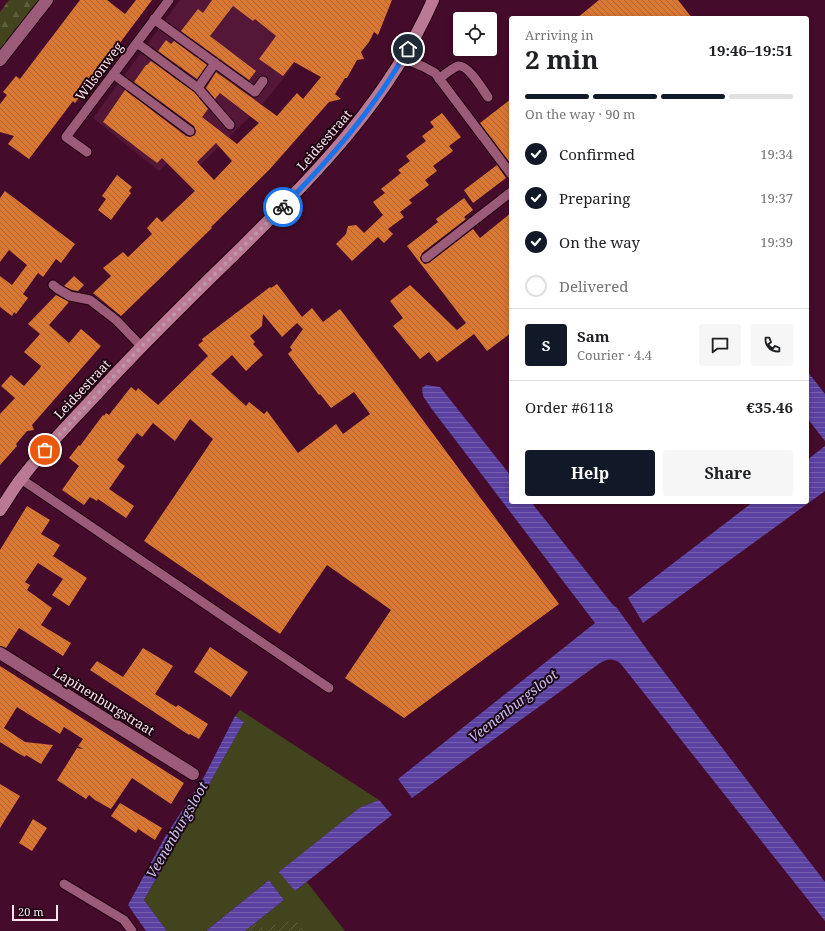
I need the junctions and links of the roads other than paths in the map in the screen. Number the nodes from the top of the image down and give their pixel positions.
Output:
1 (48, 0) edge
2 (169, 0) edge
3 (433, 0) edge
4 (154, 19) junction
5 (137, 43) junction
6 (403, 58) junction
7 (0, 60) edge
8 (215, 63) junction
9 (114, 74) junction
10 (439, 79) junction
11 (263, 81) dead end
12 (198, 88) junction
13 (488, 98) dead end
14 (230, 125) dead end
15 (190, 131) dead end
16 (87, 152) dead end
17 (509, 171) edge
18 (509, 194) edge
19 (426, 258) dead end
20 (53, 285) dead end
21 (142, 346) junction
22 (21, 479) junction
23 (0, 510) edge
24 (0, 653) edge
25 (329, 688) dead end
26 (193, 774) dead end
27 (64, 884) dead end
28 (132, 931) edge

1 - 7 street
2 - 4 lane, Wilsonweg
3 - 6 main road, Leidsestraat
4 - 5 lane, Wilsonweg
4 - 8 lane
5 - 9 lane, Wilsonweg
5 - 12 lane
6 - 10 lane
6 - 21 main road, Leidsestraat
8 - 11 lane
8 - 12 lane
9 - 15 lane
9 - 16 lane, Wilsonweg
10 - 13 lane
10 - 17 lane
12 - 14 lane
18 - 19 lane
20 - 21 lane
21 - 22 main road, Leidsestraat
22 - 23 main road, Leidsestraat
22 - 25 lane
24 - 26 street, Lapinenburgstraat
27 - 28 lane

